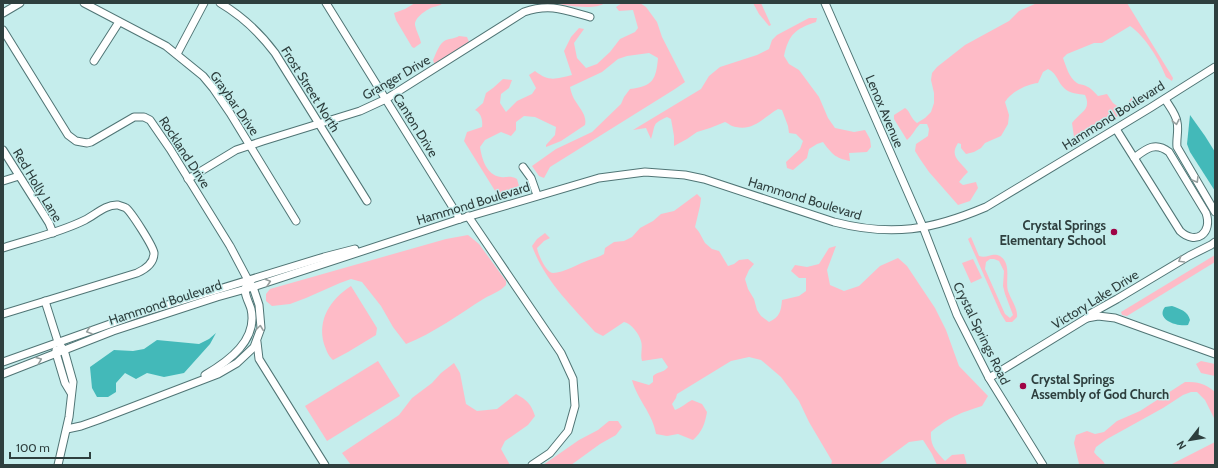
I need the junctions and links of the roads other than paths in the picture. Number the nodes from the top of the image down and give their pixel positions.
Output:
1 (20, 3) edge
2 (84, 3) edge
3 (204, 3) edge
4 (220, 3) edge
5 (326, 3) edge
6 (825, 3) edge
7 (3, 13) edge
8 (590, 17) dead end
9 (119, 22) junction
10 (3, 30) edge
11 (177, 54) junction
12 (94, 61) dead end
13 (1215, 67) edge
14 (386, 99) junction
15 (1165, 99) junction
16 (319, 124) junction
17 (1116, 129) junction
18 (250, 146) junction
19 (3, 150) edge
20 (1134, 158) junction
21 (523, 167) dead end
22 (19, 176) junction
23 (188, 179) junction
24 (3, 182) edge
25 (537, 196) junction
26 (367, 201) dead end
27 (1215, 212) edge
28 (468, 216) junction
29 (460, 219) junction
30 (296, 221) dead end
31 (923, 227) junction
32 (53, 233) junction
33 (1215, 242) edge
34 (381, 244) junction
35 (3, 248) edge
36 (248, 280) junction
37 (253, 287) junction
38 (244, 289) junction
39 (45, 301) junction
40 (3, 314) edge
41 (1087, 318) junction
42 (256, 341) junction
43 (58, 342) junction
44 (64, 350) junction
45 (56, 353) junction
46 (1215, 354) edge
47 (243, 358) junction
48 (259, 359) junction
49 (3, 362) edge
50 (3, 374) edge
51 (989, 378) junction
52 (191, 384) junction
53 (71, 393) junction
54 (67, 428) junction
55 (58, 465) edge
56 (325, 465) edge
57 (532, 465) edge
58 (1043, 465) edge

1 - 7 street
2 - 9 street, Graybar Drive
3 - 11 street
4 - 16 street, Frost Street North
5 - 14 street, Canton Drive
6 - 31 street, Lenox Avenue
8 - 14 street, Granger Drive
9 - 11 street, Graybar Drive
9 - 12 street
10 - 23 street, Rockland Drive
11 - 18 street, Graybar Drive
13 - 15 street, Hammond Boulevard
14 - 16 street, Granger Drive
14 - 29 street, Canton Drive
15 - 17 street, Hammond Boulevard
15 -> 27 street
16 - 18 street, Granger Drive
16 - 26 street, Frost Street North
17 - 20 street
17 - 31 street, Hammond Boulevard
18 - 23 street, Granger Drive
18 - 30 street, Graybar Drive
19 - 22 street, Red Holly Lane
20 - 20 street
21 - 25 street
22 - 24 street
22 - 32 street, Red Holly Lane
23 - 36 street, Rockland Drive
25 - 28 street, Hammond Boulevard
25 - 31 street, Hammond Boulevard
28 - 29 street, Hammond Boulevard
28 - 57 street
29 - 34 street, Hammond Boulevard
31 - 51 street, Crystal Springs Road
32 - 35 street
32 - 39 street
33 -> 41 street, Victory Lake Drive
34 - 36 street, Hammond Boulevard
37 -> 34 street, Hammond Boulevard
36 - 37 street, Rockland Drive
36 - 38 street
36 -> 43 street, Hammond Boulevard
37 - 38 street, Hammond Boulevard
42 -> 37 street
38 - 44 street, Hammond Boulevard
38 - 52 street
39 - 40 street
39 - 43 street
41 - 46 street
41 - 51 street, Victory Lake Drive
42 - 47 street
42 - 48 street
43 - 44 street
43 - 45 street
43 - 49 street, Hammond Boulevard
44 - 45 street, Hammond Boulevard
44 - 53 street
50 -> 45 street, Hammond Boulevard
45 - 53 street
47 - 48 street
47 - 52 street
48 - 56 street
51 - 58 street, Crystal Springs Road
52 - 54 street
53 - 54 street
54 - 55 street

